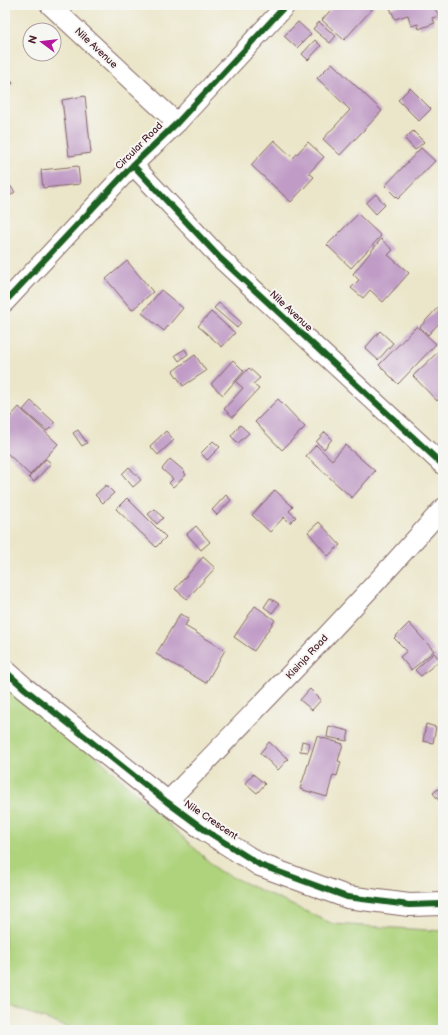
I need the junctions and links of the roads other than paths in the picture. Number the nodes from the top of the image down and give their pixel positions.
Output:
1 (50, 5) edge
2 (286, 5) edge
3 (177, 122) junction
4 (133, 165) junction
5 (5, 302) edge
6 (443, 465) edge
7 (443, 508) edge
8 (5, 671) edge
9 (167, 802) junction
10 (443, 904) edge

1 - 3 street, Nile Avenue
2 - 3 street, Circular Road
3 - 4 street, Circular Road
4 - 5 street, Circular Road
4 - 6 street, Nile Avenue
7 - 9 street, Kisinja Road
8 - 9 street, Nile Crescent
9 - 10 street, Nile Crescent

